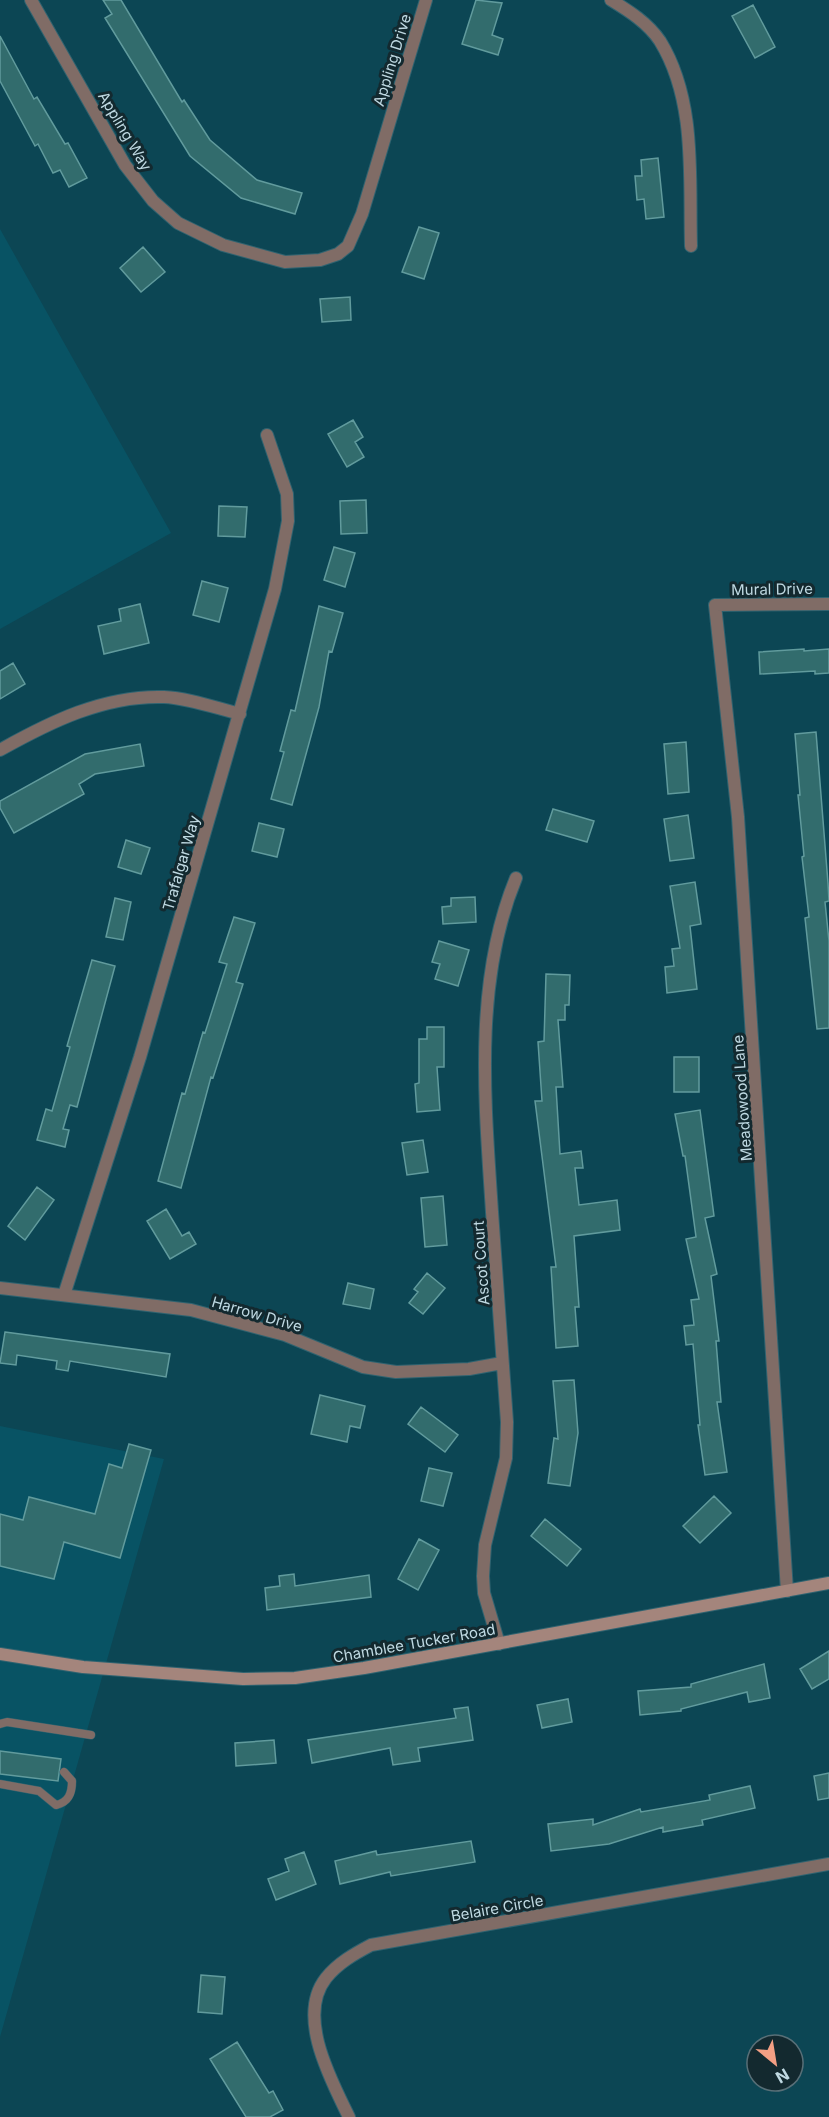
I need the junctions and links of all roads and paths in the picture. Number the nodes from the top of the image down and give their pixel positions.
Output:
1 (31, 0) edge
2 (426, 0) edge
3 (611, 0) edge
4 (387, 129) joint
5 (691, 246) dead end
6 (267, 435) dead end
7 (829, 604) edge
8 (715, 605) joint
9 (240, 714) junction
10 (0, 750) edge
11 (516, 878) dead end
12 (0, 1288) edge
13 (64, 1295) junction
14 (502, 1363) junction
15 (829, 1584) edge
16 (787, 1591) junction
17 (498, 1644) junction
18 (0, 1654) edge
19 (2, 1721) edge
20 (91, 1735) dead end
21 (64, 1772) dead end
22 (0, 1784) edge
23 (829, 1864) edge
24 (349, 2117) edge

1 - 4 street, Appling Way
2 - 4 street, Appling Drive
3 - 5 street
6 - 9 street, Trafalgar Way
7 - 8 street, Mural Drive
8 - 16 street, Meadowood Lane
9 - 10 street
9 - 13 street, Trafalgar Way
11 - 14 street, Ascot Court
12 - 13 street, Harrow Drive
13 - 14 street, Harrow Drive
14 - 17 street, Ascot Court
15 - 16 main road, Chamblee Tucker Road
16 - 17 main road, Chamblee Tucker Road
17 - 18 main road, Chamblee Tucker Road
19 - 20 lane
21 - 22 lane
23 - 24 street, Belaire Circle

